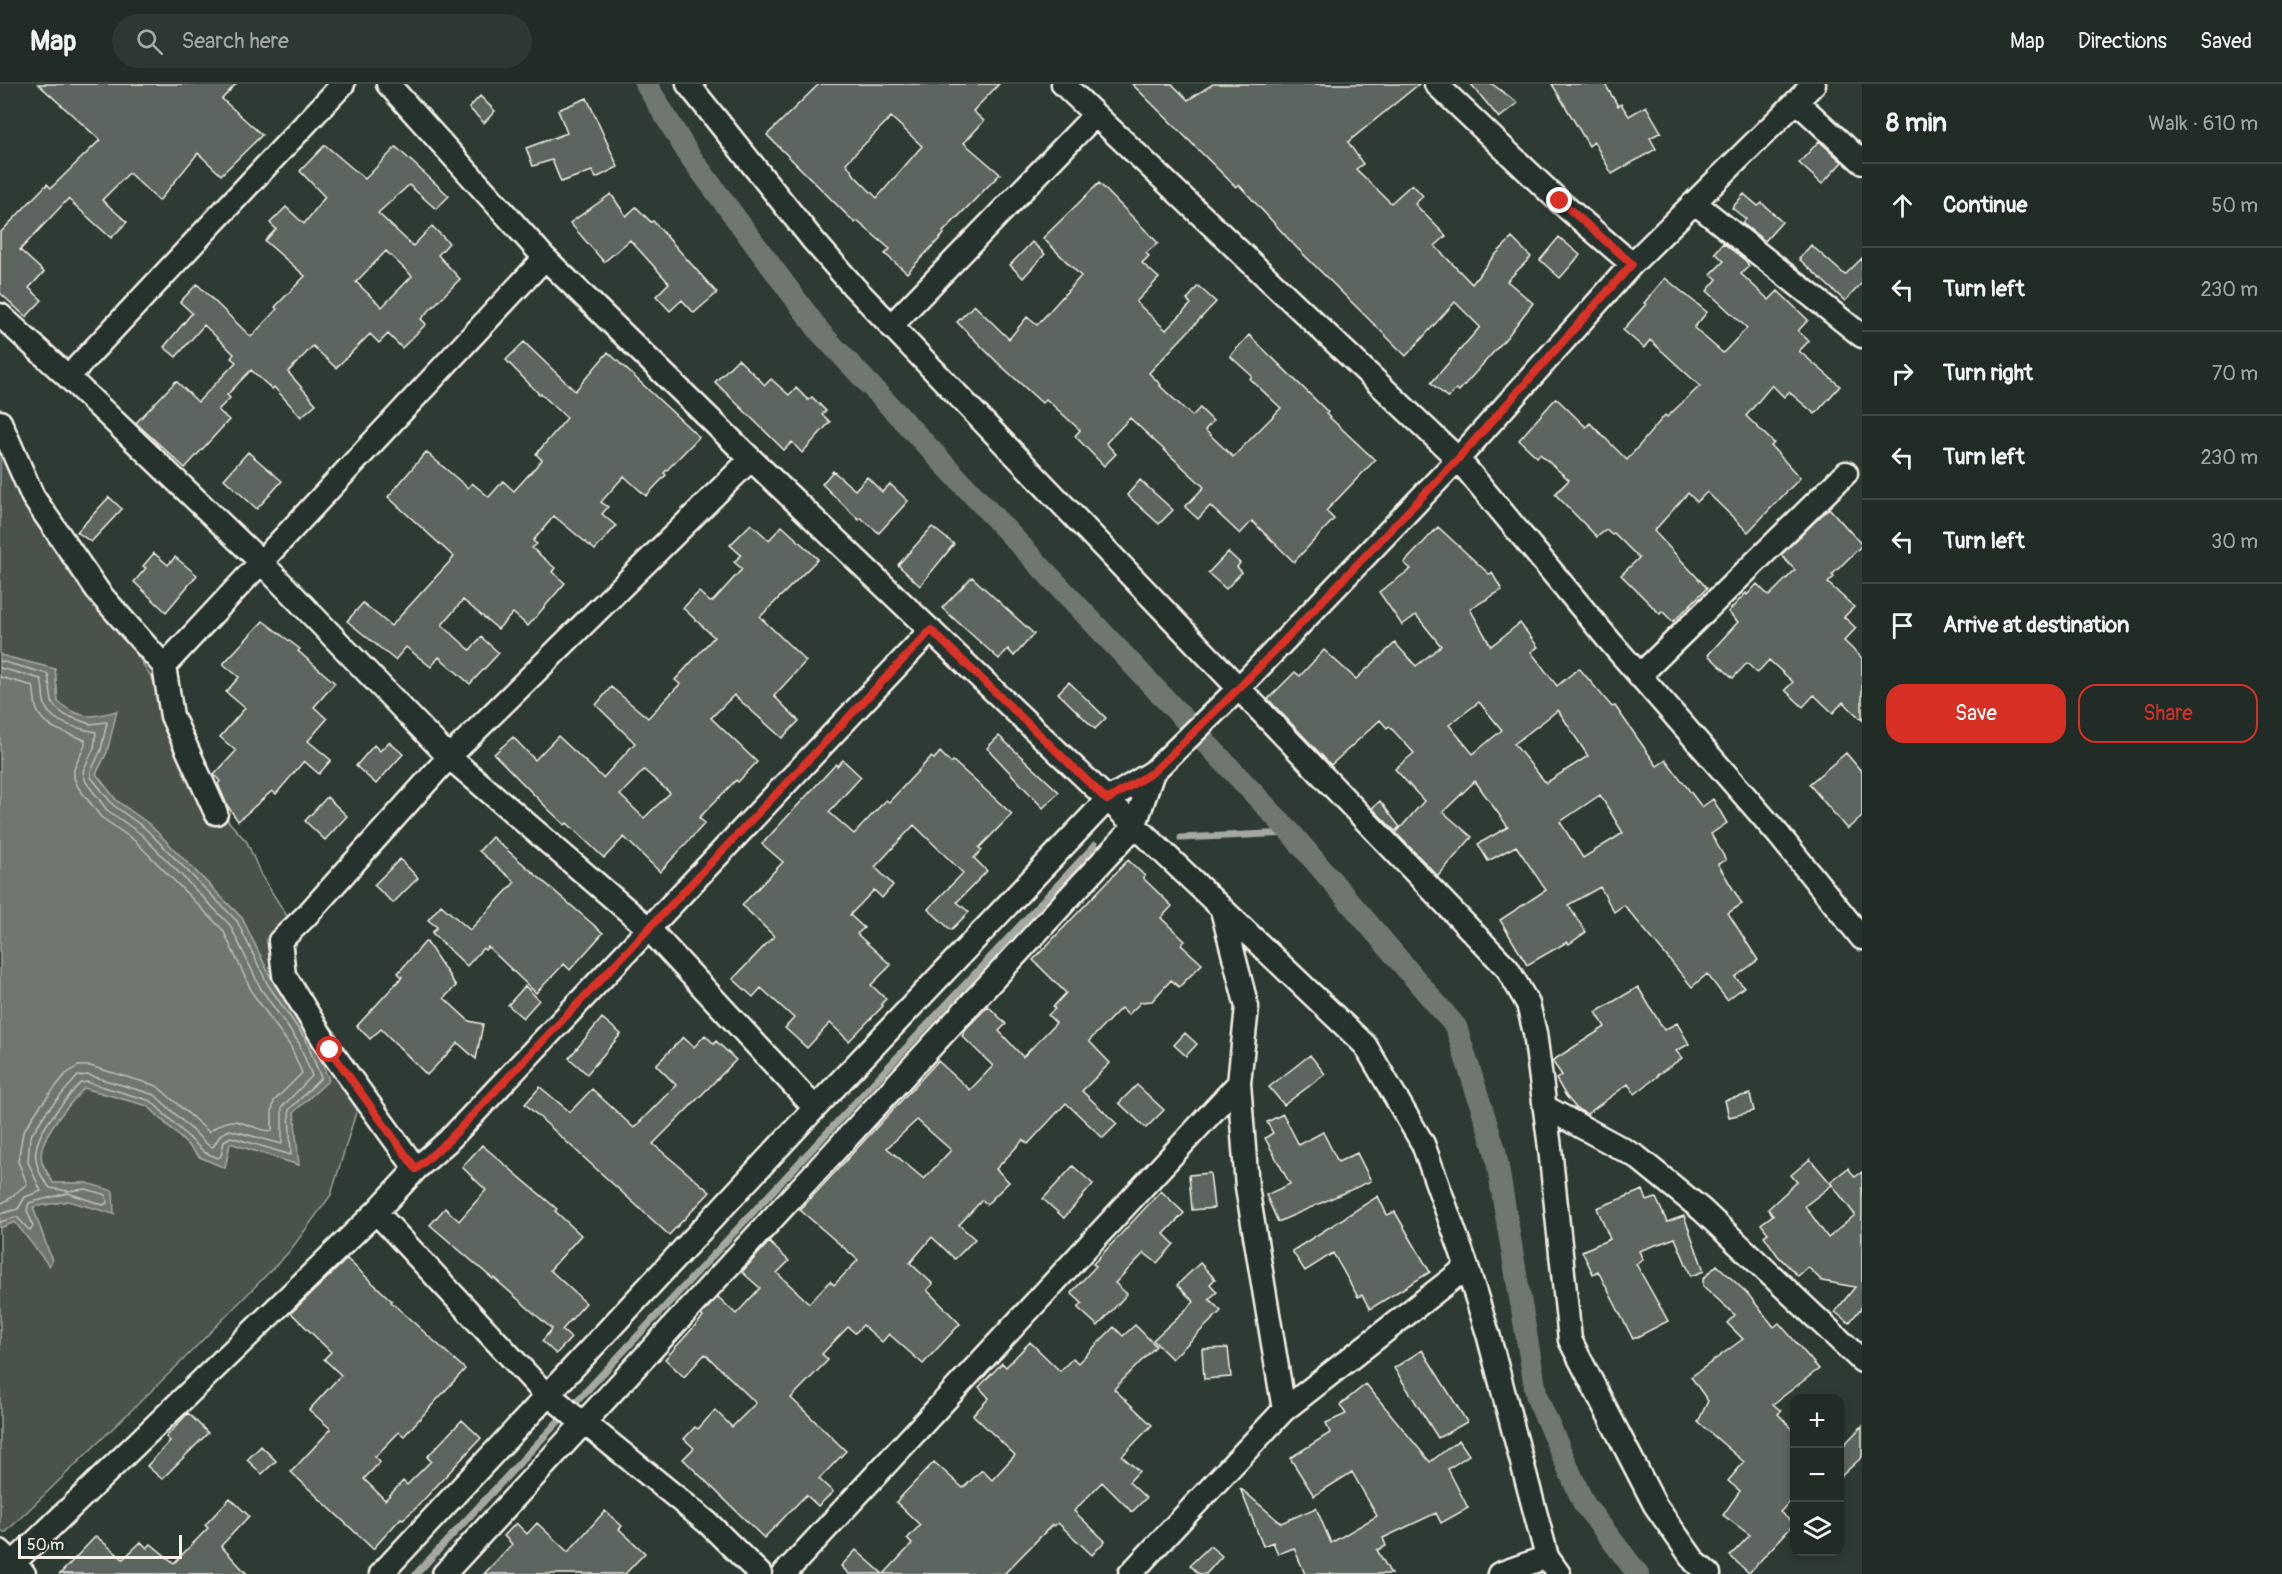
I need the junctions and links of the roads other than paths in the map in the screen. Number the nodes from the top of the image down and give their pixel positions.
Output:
1 (343, 84) edge
2 (388, 84) edge
3 (688, 84) edge
4 (1062, 84) edge
5 (1436, 84) edge
6 (1814, 84) edge
7 (1797, 102) junction
8 (1095, 116) junction
9 (1862, 162) edge
10 (1695, 202) junction
11 (545, 258) junction
12 (1632, 264) junction
13 (0, 315) edge
14 (891, 326) junction
15 (1862, 336) edge
16 (68, 377) junction
17 (0, 422) edge
18 (751, 459) junction
19 (1458, 459) junction
20 (1846, 473) dead end
21 (261, 562) junction
22 (931, 630) junction
23 (164, 666) junction
24 (1639, 676) junction
25 (1235, 692) junction
26 (449, 757) junction
27 (1153, 772) junction
28 (1107, 800) junction
29 (216, 813) dead end
30 (1134, 826) junction
31 (1222, 910) junction
32 (648, 928) junction
33 (1862, 938) edge
34 (1239, 1083) junction
35 (1545, 1107) junction
36 (815, 1108) junction
37 (416, 1169) junction
38 (376, 1212) junction
39 (1467, 1267) junction
40 (1857, 1347) edge
41 (551, 1397) junction
42 (1284, 1410) junction
43 (581, 1421) junction
44 (10, 1565) edge
45 (1553, 1565) edge
46 (381, 1574) edge
47 (444, 1574) edge
48 (760, 1574) edge
49 (784, 1574) edge
50 (1130, 1574) edge
51 (1499, 1574) edge
52 (1708, 1574) edge

1 - 16 street
2 - 11 street
3 - 14 street
4 - 8 street
5 - 12 street
6 - 7 street
7 - 9 street
7 - 10 street
8 - 14 street
8 - 19 street
10 - 12 street
10 - 15 street
11 - 18 street
11 - 21 street
12 - 19 street
13 - 16 street
14 - 25 street
16 - 21 street
17 - 23 street
18 - 22 street
18 - 26 street
19 - 24 street
19 - 25 street
20 - 24 street
21 - 23 street
21 - 26 street
22 - 28 street
22 - 32 street
23 - 29 street
24 - 33 street
25 - 27 street
25 - 35 street
26 - 32 street
26 - 37 street
27 - 28 street
27 - 30 street
28 - 30 street
28 - 36 street
30 - 31 street
30 - 43 street
31 - 34 street
31 - 39 street
32 - 36 street
32 - 37 street
34 - 42 street
34 - 49 street
35 - 40 street
35 - 52 street
36 - 41 street
37 - 38 street
38 - 41 street
38 - 44 street
39 - 42 street
39 - 45 street
41 - 43 street
41 - 46 street
42 - 50 street
43 - 47 street
43 - 48 street
45 - 51 street

